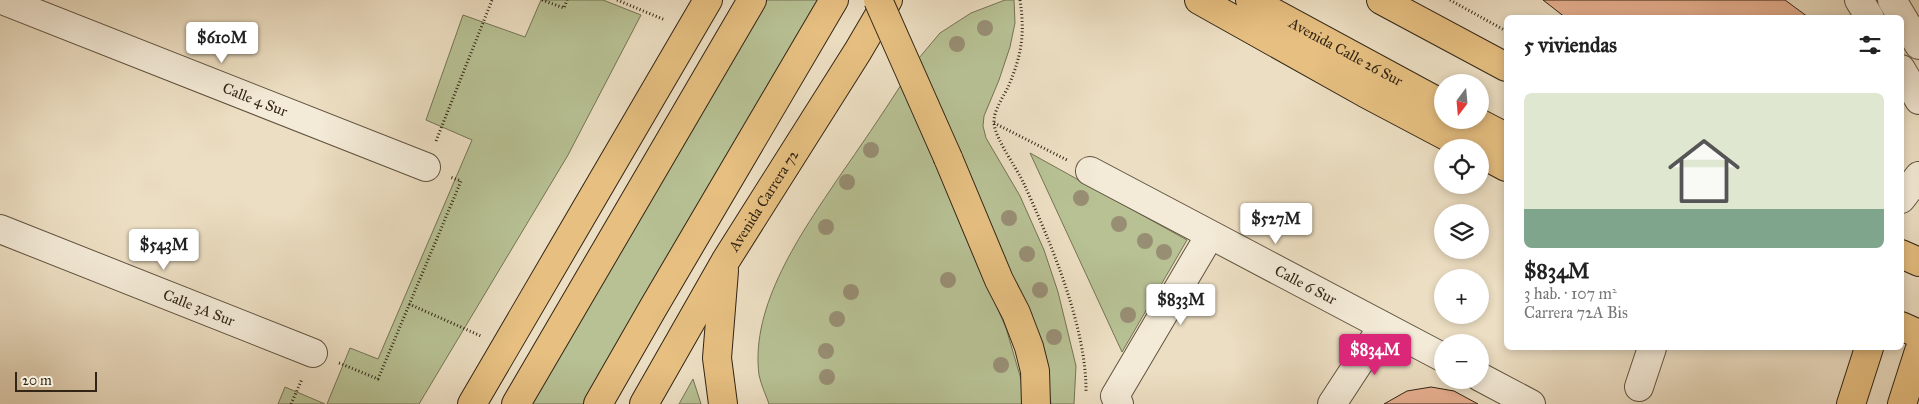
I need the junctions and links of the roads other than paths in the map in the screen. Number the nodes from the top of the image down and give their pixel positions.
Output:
1 (2, 0) edge
2 (708, 0) edge
3 (752, 0) edge
4 (834, 0) edge
5 (878, 0) edge
6 (888, 0) edge
7 (903, 0) edge
8 (1199, 0) edge
9 (1250, 0) edge
10 (1381, 0) edge
11 (1859, 0) edge
12 (1892, 0) edge
13 (1868, 15) edge
14 (1901, 15) edge
15 (1904, 20) edge
16 (1919, 45) edge
17 (858, 51) junction
18 (1504, 66) edge
19 (1904, 74) edge
20 (1434, 100) edge
21 (1919, 100) edge
22 (1489, 128) edge
23 (1504, 136) edge
24 (1452, 139) edge
25 (1489, 158) edge
26 (1504, 166) edge
27 (426, 167) road end
28 (1090, 171) road end
29 (1919, 176) edge
30 (1904, 194) edge
31 (0, 229) edge
32 (1210, 235) junction
33 (1904, 255) edge
34 (726, 260) junction
35 (1919, 262) edge
36 (1383, 326) junction
37 (1904, 327) edge
38 (1919, 334) edge
39 (1651, 350) edge
40 (1868, 350) edge
41 (1919, 351) edge
42 (313, 352) road end
43 (1434, 353) edge
44 (1489, 382) edge
45 (1639, 387) dead end
46 (1117, 400) edge
47 (472, 404) edge
48 (516, 404) edge
49 (598, 404) edge
50 (644, 404) edge
51 (723, 404) edge
52 (1036, 404) edge
53 (1332, 404) edge
54 (1531, 404) edge
55 (1851, 404) edge
56 (1902, 404) edge

1 - 27 street, Calle 4 Sur
2 - 47 main road
3 - 48 main road
4 - 49 main road
5 - 52 main road, bridge
6 - 17 main road, Avenida Carrera 72
7 - 17 main road
8 - 24 main road
9 - 20 main road, Avenida Calle 26 Sur
10 - 18 main road
11 - 13 street
12 - 14 street
15 - 16 street
17 - 34 main road, Avenida Carrera 72
19 - 21 street
22 - 23 main road
25 - 26 main road
28 - 32 street, Calle 6 Sur
29 - 30 street
31 - 42 street, Calle 3A Sur
32 - 36 street, Calle 6 Sur
32 - 46 street
33 - 35 main road
34 - 50 main road, Avenida Carrera 72
34 - 51 main road
36 - 43 street, Calle 6 Sur
36 - 53 street
37 - 38 main road
39 - 45 street
40 - 55 main road
41 - 56 main road
44 - 54 street

